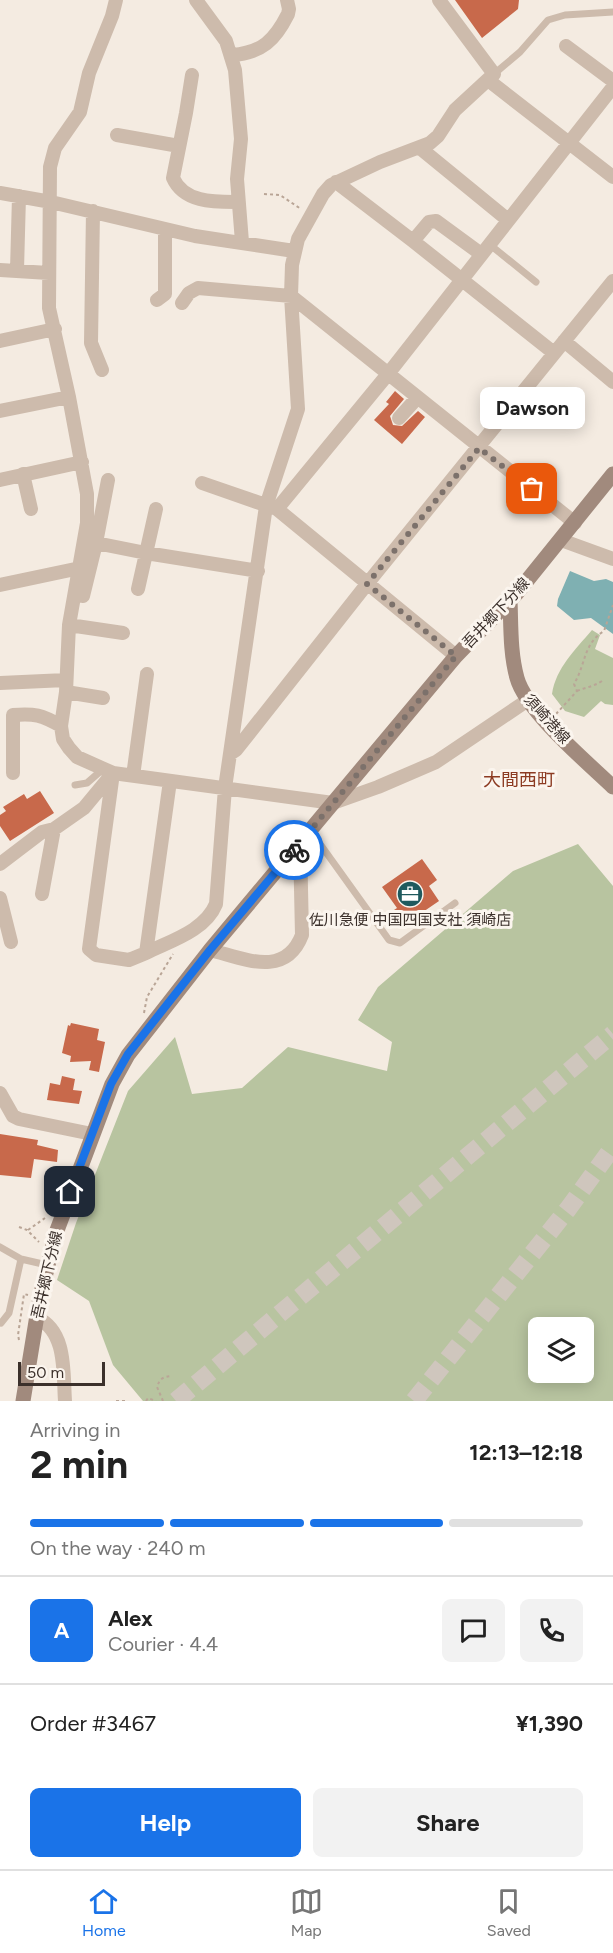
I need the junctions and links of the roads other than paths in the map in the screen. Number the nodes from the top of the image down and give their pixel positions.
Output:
1 (116, 0) edge
2 (196, 0) edge
3 (287, 0) edge
4 (439, 0) edge
5 (613, 12) edge
6 (566, 45) dead end
7 (232, 55) junction
8 (192, 75) dead end
9 (491, 77) junction
10 (613, 81) edge
11 (613, 87) edge
12 (117, 135) dead end
13 (569, 143) junction
14 (179, 146) junction
15 (420, 148) junction
16 (613, 177) edge
17 (336, 182) junction
18 (0, 193) edge
19 (19, 196) junction
20 (51, 202) junction
21 (238, 202) junction
22 (93, 212) junction
23 (508, 220) junction
24 (165, 230) junction
25 (413, 241) junction
26 (242, 242) junction
27 (485, 249) junction
28 (294, 251) junction
29 (0, 270) edge
30 (17, 270) junction
31 (49, 273) junction
32 (461, 280) junction
33 (613, 281) edge
34 (536, 282) dead end
35 (291, 296) junction
36 (157, 300) dead end
37 (182, 303) dead end
38 (54, 329) junction
39 (564, 341) junction
40 (0, 342) edge
41 (554, 353) junction
42 (102, 370) dead end
43 (388, 374) junction
44 (613, 382) edge
45 (69, 396) junction
46 (417, 398) junction
47 (0, 411) edge
48 (399, 418) dead end
49 (479, 448) junction
50 (81, 462) junction
51 (23, 474) junction
52 (613, 475) edge
53 (0, 480) edge
54 (108, 480) dead end
55 (202, 483) dead end
56 (272, 508) junction
57 (31, 509) dead end
58 (156, 509) dead end
59 (575, 523) junction
60 (561, 540) junction
61 (96, 543) junction
62 (146, 553) junction
63 (613, 559) edge
64 (80, 568) junction
65 (258, 571) junction
66 (367, 584) junction
67 (0, 585) edge
68 (138, 589) dead end
69 (510, 600) junction
70 (73, 625) junction
71 (123, 633) dead end
72 (456, 656) junction
73 (147, 674) dead end
74 (0, 683) edge
75 (66, 686) junction
76 (103, 698) dead end
77 (528, 700) junction
78 (61, 726) junction
79 (230, 754) junction
80 (108, 771) junction
81 (13, 773) dead end
82 (133, 776) junction
83 (170, 781) junction
84 (75, 784) dead end
85 (613, 787) edge
86 (225, 788) junction
87 (333, 803) junction
88 (54, 829) junction
89 (305, 836) junction
90 (0, 864) edge
91 (42, 894) dead end
92 (0, 898) edge
93 (455, 903) dead end
94 (11, 942) dead end
95 (210, 950) junction
96 (146, 953) junction
97 (0, 1093) edge
98 (7, 1116) edge
99 (92, 1134) junction
100 (0, 1247) edge
101 (0, 1255) edge
102 (17, 1257) junction
103 (47, 1265) junction
104 (37, 1318) junction
105 (1, 1323) edge
106 (23, 1401) edge
107 (65, 1401) edge

1 - 20 street
2 - 7 street
3 - 7 street
4 - 9 street
5 - 9 lane
6 - 10 street
7 - 21 street
8 - 14 street
9 - 13 street
9 - 15 street
11 - 13 street
12 - 14 street
13 - 16 street
13 - 23 street
14 - 21 street
15 - 17 street
15 - 23 street
17 - 25 street
17 - 28 street
18 - 19 street
19 - 20 street
19 - 30 street
20 - 22 street
20 - 31 street
21 - 26 street
22 - 24 street
22 - 42 street
23 - 27 street
24 - 26 street
24 - 36 street
25 - 27 street
25 - 32 street
26 - 28 street
27 - 32 street
27 - 34 lane
28 - 35 street
29 - 30 street
30 - 31 street
31 - 38 street
32 - 41 street
32 - 43 street
33 - 39 street
35 - 37 street
35 - 43 street
35 - 56 street
38 - 40 street
38 - 45 street
39 - 41 street
39 - 44 street
41 - 49 street
43 - 46 street
43 - 56 street
45 - 47 street
45 - 50 street
46 - 48 street
46 - 49 street
49 - 59 street
49 - 66 street
50 - 51 street
50 - 64 street
51 - 53 street
51 - 57 street
52 - 59 main road, 吾井郷下分線
54 - 61 street
55 - 56 street
56 - 65 street
56 - 66 street
58 - 62 street
59 - 60 main road, 吾井郷下分線
60 - 63 street
60 - 69 main road, 吾井郷下分線
61 - 62 street
61 - 70 street
62 - 65 street
62 - 68 street
64 - 67 street
64 - 70 street
65 - 79 street
66 - 72 street
66 - 79 street
69 - 72 main road, 吾井郷下分線
69 - 77 main road, 須崎港線
70 - 71 street
70 - 75 street
72 - 87 main road, 吾井郷下分線
73 - 82 street
74 - 75 street
75 - 76 street
75 - 78 street
77 - 85 main road, 須崎港線
77 - 87 street
78 - 80 street
78 - 81 street
79 - 86 street
80 - 82 street
80 - 84 lane
80 - 88 street
80 - 96 street
82 - 83 street
83 - 86 street
83 - 96 street
86 - 87 street
86 - 96 street
87 - 89 main road, 吾井郷下分線
88 - 90 street
88 - 91 street
89 - 93 lane
89 - 95 main road, 吾井郷下分線
89 - 95 street
92 - 94 street
95 - 99 main road, 吾井郷下分線
97 - 98 street
98 - 99 street
99 - 103 main road, 吾井郷下分線
100 - 102 lane
101 - 102 lane
102 - 103 lane
102 - 105 lane
103 - 104 main road, 吾井郷下分線
104 - 106 main road, 吾井郷下分線
104 - 107 street

